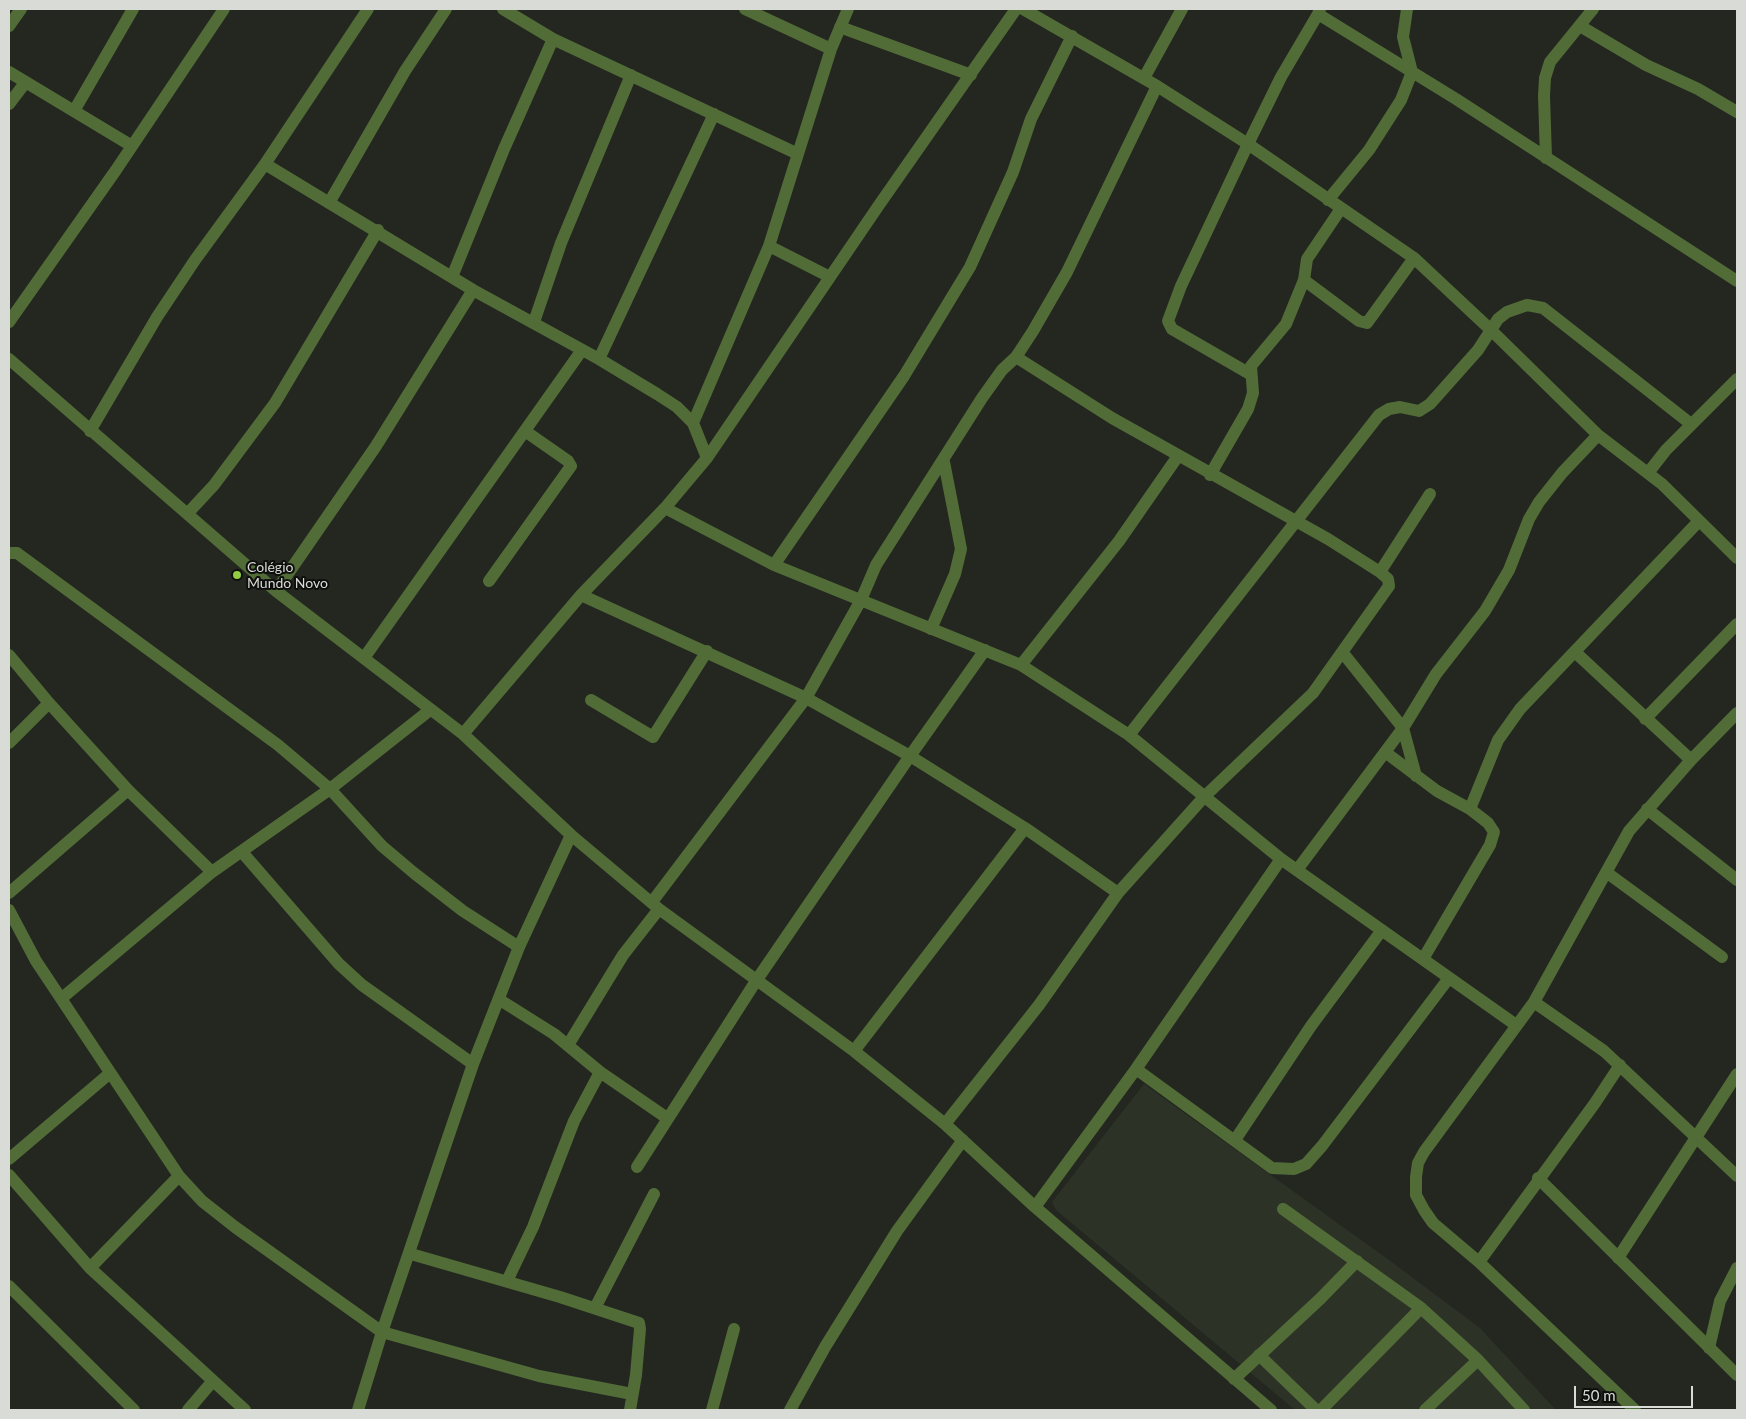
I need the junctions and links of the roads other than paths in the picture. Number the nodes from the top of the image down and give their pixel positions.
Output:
1 (21, 9) edge
2 (134, 9) edge
3 (224, 9) edge
4 (368, 9) edge
5 (446, 9) edge
6 (503, 9) edge
7 (745, 9) edge
8 (848, 9) edge
9 (1016, 9) edge
10 (1023, 9) edge
11 (1182, 9) edge
12 (1407, 9) edge
13 (1593, 9) edge
14 (1319, 11) edge
15 (9, 26) edge
16 (1580, 26) junction
17 (840, 27) junction
18 (1072, 36) junction
19 (553, 39) junction
20 (831, 49) junction
21 (9, 72) edge
22 (1412, 72) junction
23 (631, 75) junction
24 (971, 75) junction
25 (1144, 78) junction
26 (25, 83) junction
27 (1157, 86) junction
28 (9, 104) edge
29 (74, 111) junction
30 (1737, 112) edge
31 (714, 114) junction
32 (1248, 144) junction
33 (132, 146) junction
34 (798, 154) junction
35 (1546, 158) junction
36 (266, 164) junction
37 (1328, 200) junction
38 (329, 202) junction
39 (1340, 210) junction
40 (378, 230) junction
41 (768, 246) junction
42 (1414, 258) junction
43 (452, 277) junction
44 (830, 277) junction
45 (1304, 280) junction
46 (1737, 282) edge
47 (473, 290) junction
48 (9, 322) edge
49 (534, 322) junction
50 (1492, 331) junction
51 (582, 350) junction
52 (1016, 357) junction
53 (9, 359) edge
54 (599, 359) junction
55 (1250, 374) junction
56 (1737, 379) edge
57 (693, 423) junction
58 (1691, 424) junction
59 (90, 431) junction
60 (525, 431) junction
61 (1598, 435) junction
62 (1178, 456) junction
63 (707, 458) junction
64 (944, 462) junction
65 (1648, 473) junction
66 (1210, 475) junction
67 (1430, 494) dead end
68 (665, 508) junction
69 (188, 513) junction
70 (1296, 521) junction
71 (1699, 521) junction
72 (9, 553) edge
73 (1737, 558) edge
74 (774, 565) junction
75 (1380, 572) junction
76 (488, 581) dead end
77 (276, 591) junction
78 (580, 596) junction
79 (861, 600) junction
80 (1737, 624) edge
81 (931, 629) junction
82 (985, 650) junction
83 (707, 651) junction
84 (1575, 652) junction
85 (1343, 653) junction
86 (9, 655) edge
87 (364, 658) junction
88 (1022, 665) junction
89 (806, 698) junction
90 (591, 700) dead end
91 (48, 704) junction
92 (430, 710) junction
93 (1645, 719) junction
94 (1735, 719) edge
95 (1403, 728) junction
96 (463, 734) junction
97 (1129, 735) junction
98 (9, 743) edge
99 (1385, 752) junction
100 (910, 756) junction
101 (1691, 760) junction
102 (1416, 776) junction
103 (330, 789) junction
104 (128, 790) junction
105 (1204, 797) junction
106 (1470, 809) junction
107 (1647, 809) junction
108 (1025, 828) junction
109 (571, 835) junction
110 (242, 852) junction
111 (1281, 859) junction
112 (1297, 870) junction
113 (212, 872) junction
114 (1606, 872) junction
115 (1737, 880) edge
116 (9, 893) edge
117 (1118, 893) junction
118 (655, 905) junction
119 (9, 910) edge
120 (1382, 930) junction
121 (519, 947) junction
122 (1722, 957) dead end
123 (1423, 959) junction
124 (1449, 978) junction
125 (756, 981) junction
126 (62, 998) junction
127 (500, 1000) junction
128 (1534, 1002) junction
129 (1516, 1025) junction
130 (568, 1046) junction
131 (854, 1051) junction
132 (473, 1064) junction
133 (1620, 1065) junction
134 (1136, 1068) junction
135 (600, 1072) junction
136 (109, 1074) junction
137 (1737, 1074) edge
138 (667, 1118) junction
139 (945, 1124) junction
140 (1696, 1135) junction
141 (962, 1140) junction
142 (1234, 1140) junction
143 (9, 1159) edge
144 (637, 1168) dead end
145 (9, 1175) edge
146 (179, 1176) junction
147 (1737, 1176) edge
148 (1538, 1178) junction
149 (654, 1194) dead end
150 (1035, 1207) junction
151 (1283, 1209) dead end
152 (411, 1254) junction
153 (1618, 1258) junction
154 (1357, 1261) junction
155 (1479, 1262) junction
156 (90, 1268) junction
157 (1737, 1268) edge
158 (507, 1281) junction
159 (9, 1286) edge
160 (595, 1308) junction
161 (1421, 1308) junction
162 (734, 1329) dead end
163 (382, 1332) junction
164 (1709, 1348) junction
165 (1259, 1355) junction
166 (1478, 1360) junction
167 (1737, 1375) edge
168 (1234, 1379) junction
169 (212, 1382) junction
170 (632, 1394) junction
171 (134, 1410) edge
172 (188, 1410) edge
173 (245, 1410) edge
174 (358, 1410) edge
175 (630, 1410) edge
176 (712, 1410) edge
177 (790, 1410) edge
178 (1271, 1410) edge
179 (1316, 1410) edge
180 (1321, 1410) edge
181 (1425, 1410) edge
182 (1524, 1410) edge
183 (1635, 1410) edge

1 - 15 street
2 - 29 street
3 - 33 street
4 - 36 street
5 - 38 street
6 - 19 street
7 - 20 street
8 - 17 street
9 - 24 street
10 - 18 street
11 - 25 street
12 - 22 street
13 - 16 street
14 - 22 street
14 - 32 street
16 - 30 street
16 - 35 street
17 - 20 street
17 - 24 street
18 - 25 street
18 - 74 street
19 - 23 street
19 - 43 street
20 - 34 street
21 - 26 street
22 - 35 street
22 - 37 street
23 - 31 street
23 - 49 street
24 - 44 street
25 - 27 street
26 - 28 street
26 - 29 street
27 - 32 street
27 - 52 street
29 - 33 street
31 - 34 street
31 - 54 street
32 - 37 street
32 - 55 street
33 - 48 street
34 - 41 street
35 - 46 street
36 - 38 street
36 - 59 street
37 - 39 street
38 - 40 street
39 - 42 street
39 - 45 street
40 - 43 street
40 - 69 street
41 - 44 street
41 - 57 street
42 - 45 street
42 - 50 street
43 - 47 street
44 - 63 street
45 - 55 street
47 - 49 street
47 - 77 street
49 - 51 street
50 - 58 street
50 - 61 street
50 - 70 street
51 - 54 street
51 - 60 street
52 - 62 street
52 - 64 street
53 - 59 street
54 - 57 street
55 - 66 street
56 - 58 street
57 - 63 street
58 - 65 street
59 - 69 street
60 - 76 street
60 - 87 street
61 - 65 street
61 - 95 street
62 - 66 street
62 - 88 street
63 - 68 street
64 - 79 street
64 - 81 street
65 - 71 street
66 - 70 street
67 - 75 street
68 - 74 street
68 - 78 street
69 - 77 street
70 - 75 street
70 - 97 street
71 - 73 street
71 - 84 street
72 - 103 street
74 - 79 street
75 - 85 street
77 - 87 street
78 - 83 street
78 - 96 street
79 - 81 street
79 - 89 street
80 - 93 street
81 - 82 street
82 - 88 street
82 - 100 street
83 - 89 street
83 - 90 street
84 - 93 street
84 - 106 street
85 - 95 street
85 - 105 street
86 - 91 street
87 - 92 street
88 - 97 street
89 - 100 street
89 - 118 street
91 - 98 street
91 - 104 street
92 - 96 street
92 - 103 street
93 - 101 street
94 - 101 street
95 - 99 street
95 - 102 street
96 - 109 street
97 - 105 street
99 - 102 street
99 - 112 street
100 - 108 street
100 - 125 street
101 - 107 street
102 - 106 street
103 - 110 street
103 - 121 street
104 - 113 street
104 - 116 street
105 - 111 street
105 - 117 street
106 - 123 street
107 - 114 street
107 - 115 street
108 - 117 street
108 - 131 street
109 - 118 street
109 - 121 street
110 - 113 street
110 - 132 street
111 - 112 street
111 - 134 street
112 - 120 street
113 - 126 street
114 - 122 street
114 - 128 street
117 - 139 street
118 - 125 street
118 - 130 street
119 - 126 street
120 - 123 street
120 - 142 street
121 - 127 street
123 - 124 street
124 - 129 street
124 - 142 street
125 - 131 street
125 - 138 street
126 - 136 street
127 - 130 street
127 - 132 street
128 - 129 street
128 - 133 street
129 - 155 street
130 - 135 street
131 - 139 street
132 - 152 street
133 - 140 street
133 - 148 street
134 - 142 street
134 - 150 street
135 - 138 street
135 - 158 street
136 - 143 street
136 - 146 street
137 - 140 street
138 - 144 street
139 - 141 street
140 - 147 street
140 - 153 street
141 - 150 street
141 - 177 street
145 - 156 street
146 - 156 street
146 - 163 street
148 - 153 street
148 - 155 street
149 - 160 street
150 - 168 street
151 - 154 street
152 - 158 street
152 - 163 street
153 - 164 street
154 - 161 street
154 - 165 street
155 - 183 street
156 - 169 street
157 - 164 street
158 - 160 street
159 - 171 street
160 - 170 street
161 - 166 street
161 - 180 street
162 - 176 street
163 - 170 street
163 - 174 street
164 - 167 street
165 - 168 street
165 - 179 street
166 - 181 street
166 - 182 street
168 - 178 street
169 - 172 street
169 - 173 street
170 - 175 street

